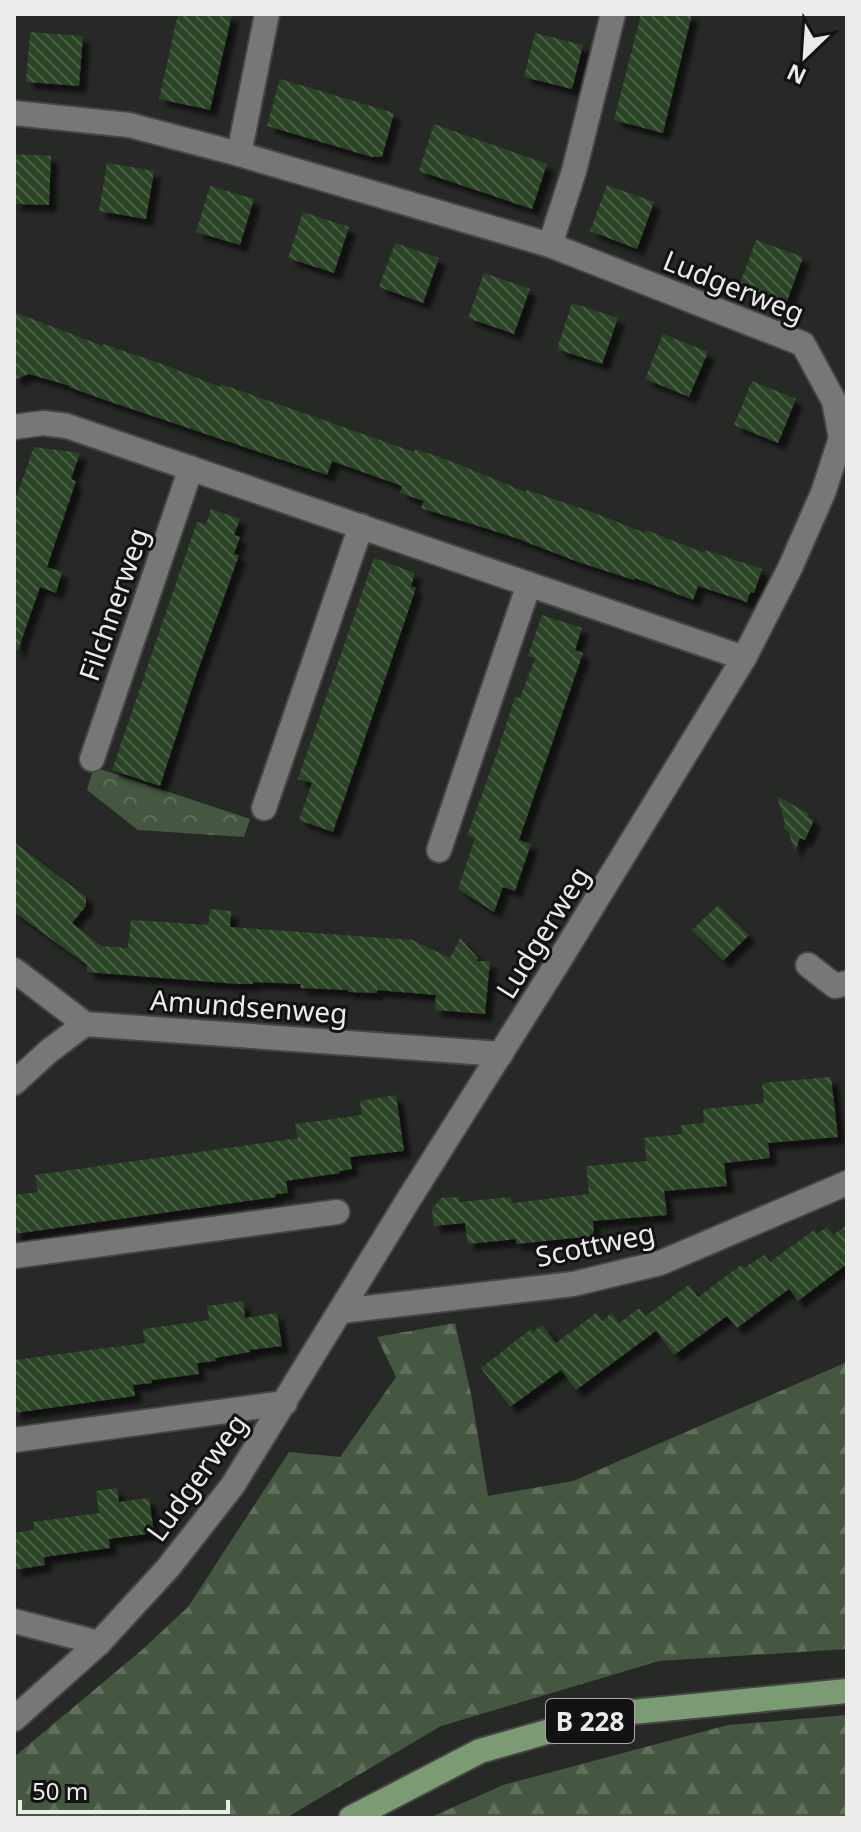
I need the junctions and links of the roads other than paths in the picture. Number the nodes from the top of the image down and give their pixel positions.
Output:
1 (267, 14) edge
2 (613, 14) edge
3 (14, 113) edge
4 (239, 154) junction
5 (550, 245) junction
6 (15, 429) edge
7 (191, 468) junction
8 (361, 526) junction
9 (529, 584) junction
10 (744, 658) junction
11 (92, 759) dead end
12 (264, 808) dead end
13 (439, 850) dead end
14 (808, 965) dead end
15 (14, 970) edge
16 (847, 983) edge
17 (85, 1024) junction
18 (501, 1054) junction
19 (14, 1083) edge
20 (847, 1183) edge
21 (337, 1212) dead end
22 (14, 1256) edge
23 (341, 1311) junction
24 (285, 1403) junction
25 (14, 1440) edge
26 (14, 1621) edge
27 (99, 1643) junction
28 (847, 1691) edge
29 (14, 1719) edge
30 (351, 1818) edge

1 - 4 street
2 - 5 street
3 - 4 street, Ludgerweg
4 - 5 street, Ludgerweg
5 - 10 street, Ludgerweg
6 - 7 street
7 - 8 street
7 - 11 street, Filchnerweg
8 - 9 street
8 - 12 street
9 - 10 street
9 - 13 street
10 - 18 street, Ludgerweg
14 - 16 street
15 - 17 street
17 - 18 street, Amundsenweg
17 - 19 street
18 - 23 street, Ludgerweg
20 - 23 street, Scottweg
21 - 22 street
23 - 24 street, Ludgerweg
24 - 25 street
24 - 27 street, Ludgerweg
26 - 27 street
27 - 29 street, Ludgerweg
28 - 30 main road, B 228

